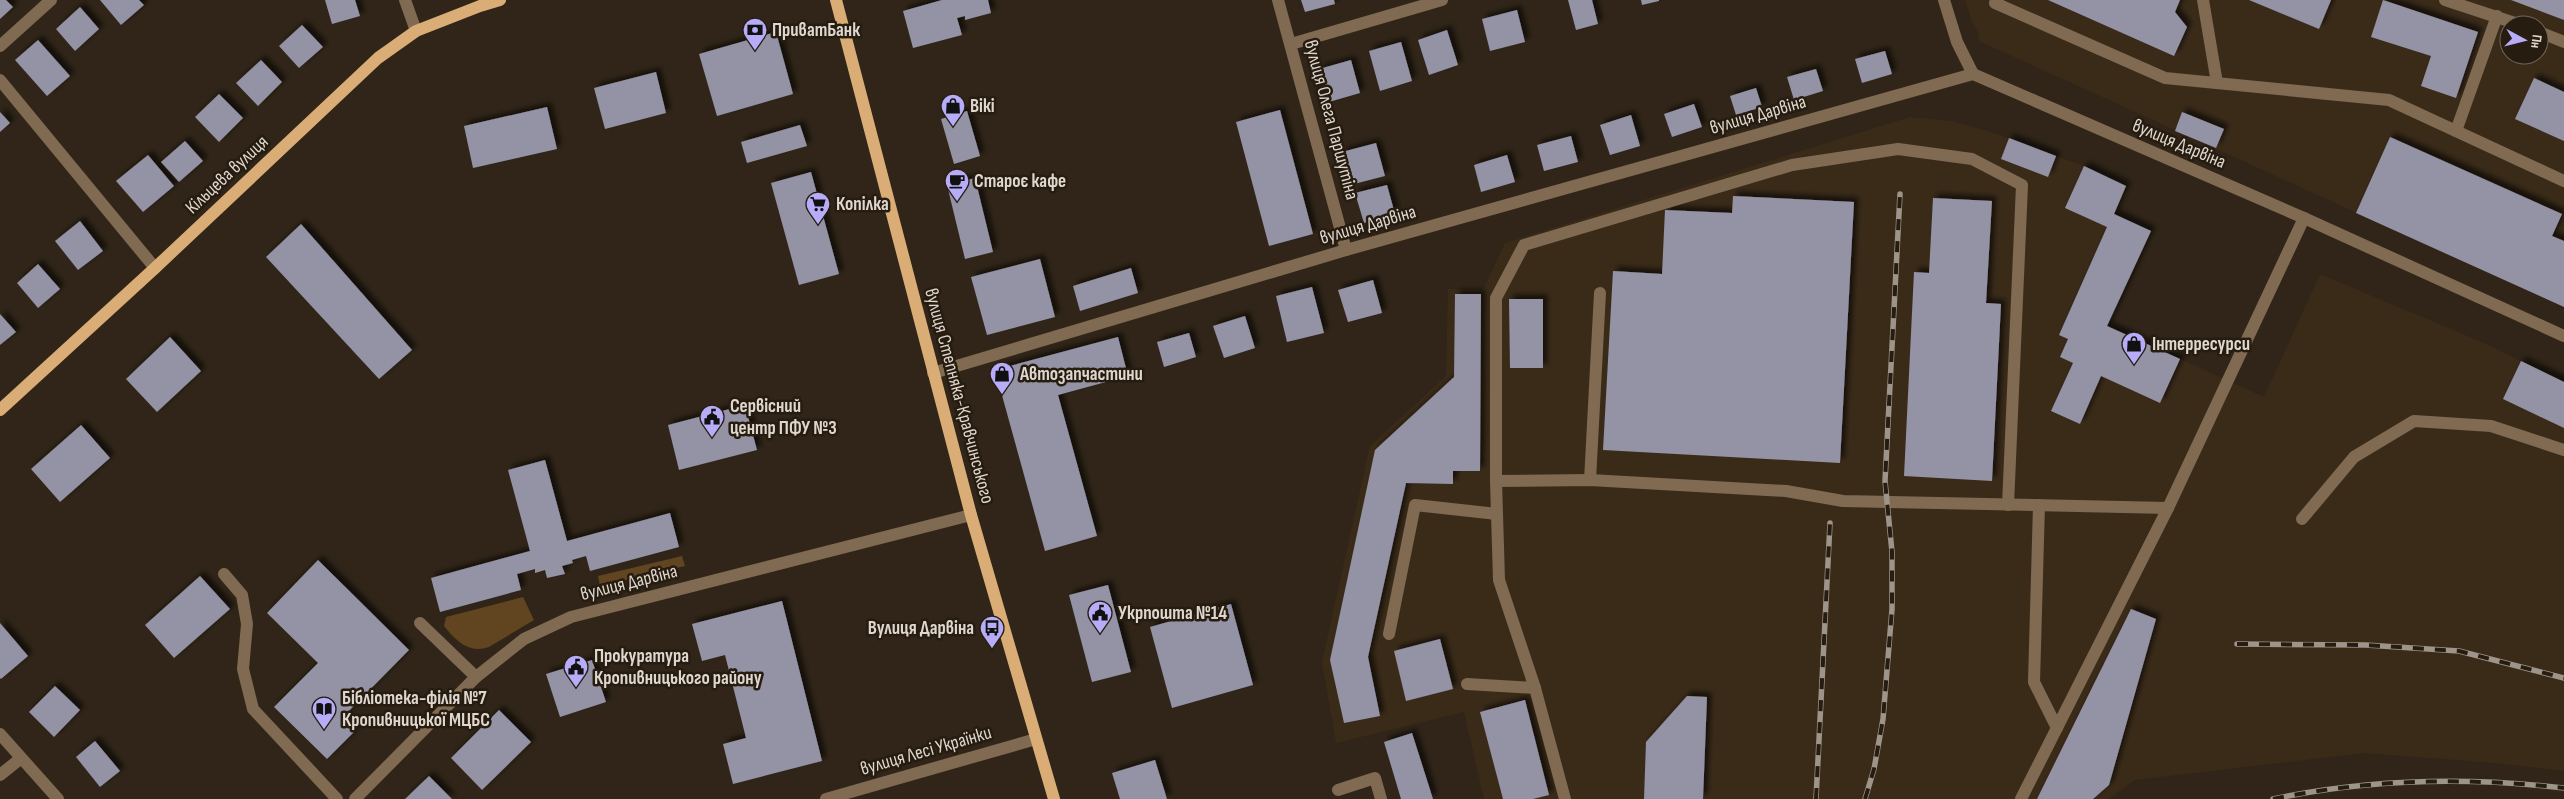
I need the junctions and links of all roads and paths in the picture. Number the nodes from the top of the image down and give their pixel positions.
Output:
1 (51, 0) edge
2 (405, 0) edge
3 (500, 0) edge
4 (836, 0) edge
5 (1278, 0) edge
6 (1442, 0) edge
7 (1944, 0) edge
8 (1996, 0) edge
9 (2203, 0) edge
10 (2445, 0) edge
11 (2497, 16) joint
12 (416, 31) junction
13 (2549, 36) edge
14 (2564, 42) edge
15 (1291, 44) junction
16 (0, 46) edge
17 (1973, 74) junction
18 (0, 80) edge
19 (2217, 83) junction
20 (2456, 131) junction
21 (2564, 181) edge
22 (2304, 218) junction
23 (1346, 250) junction
24 (155, 268) junction
25 (1600, 293) dead end
26 (2564, 336) edge
27 (933, 373) junction
28 (0, 410) edge
29 (2564, 450) edge
30 (1590, 480) junction
31 (1496, 481) junction
32 (2008, 505) junction
33 (2039, 505) junction
34 (2168, 508) junction
35 (1497, 514) junction
36 (971, 515) junction
37 (2302, 519) dead end
38 (224, 574) dead end
39 (420, 622) dead end
40 (1389, 634) dead end
41 (476, 677) junction
42 (1467, 684) dead end
43 (1535, 688) junction
44 (2057, 728) junction
45 (0, 734) edge
46 (1036, 739) junction
47 (20, 758) junction
48 (0, 775) edge
49 (1338, 790) dead end
50 (58, 799) edge
51 (336, 799) edge
52 (355, 799) edge
53 (826, 799) edge
54 (1054, 799) edge
55 (1381, 799) edge
56 (1565, 799) edge
57 (2022, 799) edge

1 - 16 street
2 - 12 street
3 - 12 main road, Кільцева вулиця
4 - 27 main road, вулиця Степняка-Кравчинського
5 - 15 street, вулиця Олега Паршутіна
6 - 15 street
7 - 17 street
8 - 19 street
9 - 19 street
10 - 11 street
11 - 20 street
12 - 24 main road, Кільцева вулиця
13 - 14 street
15 - 23 street, вулиця Олега Паршутіна
17 - 22 street, вулиця Дарвіна
17 - 23 street, вулиця Дарвіна
18 - 24 street
19 - 20 street
20 - 21 street
22 - 26 street, вулиця Дарвіна
22 - 34 street
23 - 27 street, вулиця Дарвіна
24 - 28 main road, Кільцева вулиця
25 - 30 street
27 - 36 main road, вулиця Степняка-Кравчинського
29 - 37 street
30 - 31 street
30 - 32 street
31 - 32 street
31 - 35 street
32 - 33 street
33 - 34 street
33 - 44 street
34 - 44 street
35 - 40 street
35 - 43 street
36 - 41 street, вулиця Дарвіна
36 - 46 main road, вулиця Степняка-Кравчинського
38 - 51 street
39 - 41 street
41 - 52 street, вулиця Дарвіна
42 - 43 street
43 - 56 street
44 - 57 street
45 - 47 street
46 - 53 street, вулиця Лесі Українки
46 - 54 main road, вулиця Степняка-Кравчинського
47 - 48 street
47 - 50 street
49 - 55 street

